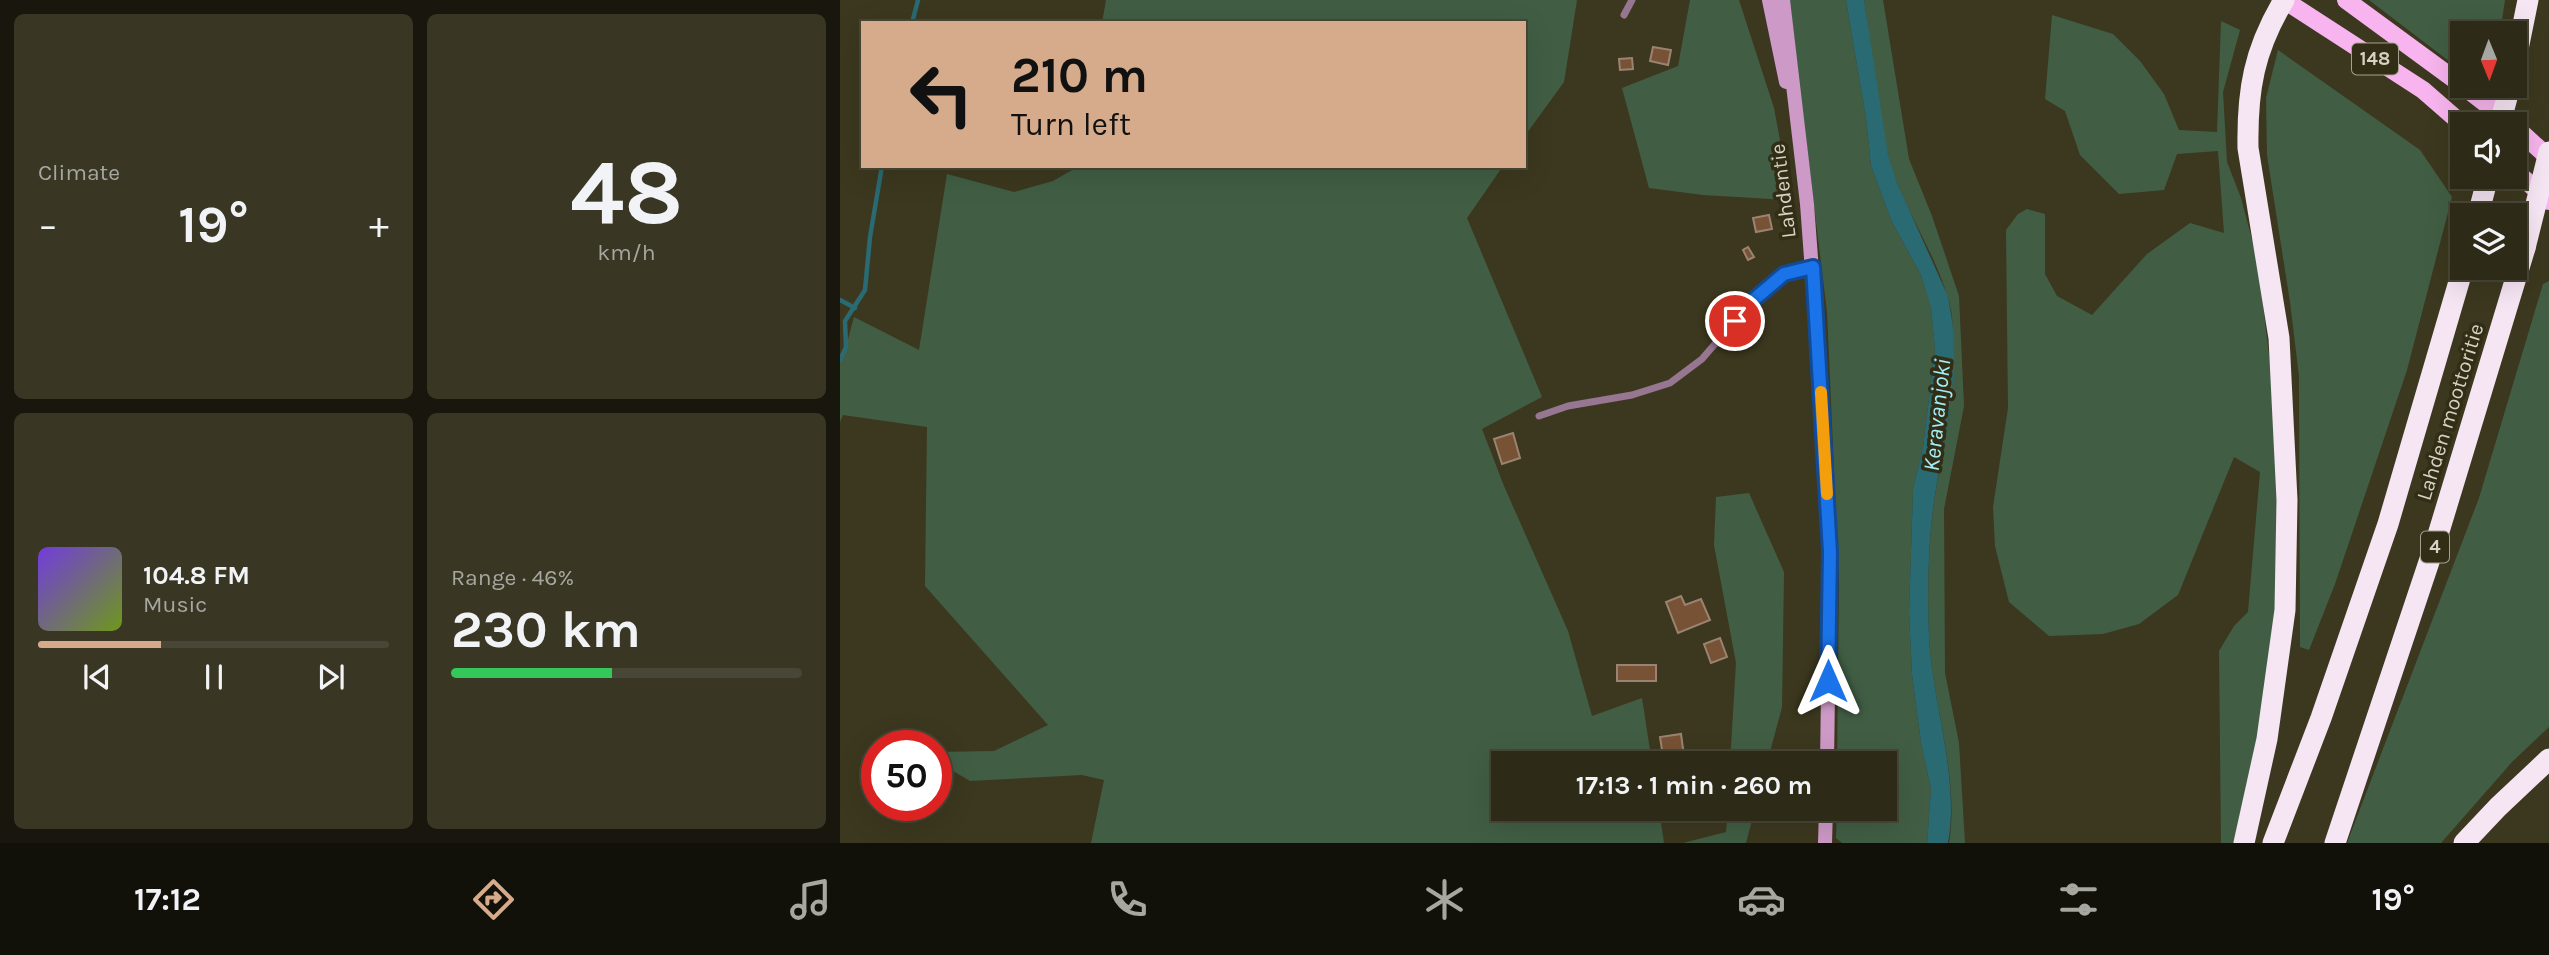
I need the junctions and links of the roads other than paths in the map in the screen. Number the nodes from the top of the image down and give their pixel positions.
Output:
1 (1632, 0) edge
2 (1769, 0) edge
3 (1783, 0) edge
4 (2284, 0) edge
5 (2346, 0) edge
6 (2528, 0) edge
7 (1624, 15) dead end
8 (2524, 21) edge
9 (2450, 76) edge
10 (2479, 98) edge
11 (2496, 112) edge
12 (2450, 114) edge
13 (1796, 117) junction
14 (2527, 138) edge
15 (2549, 152) edge
16 (2549, 158) edge
17 (2527, 182) edge
18 (2549, 201) edge
19 (1813, 267) junction
20 (2459, 280) edge
21 (1539, 416) dead end
22 (1827, 751) edge
23 (2549, 759) edge
24 (1826, 821) edge
25 (1825, 843) edge
26 (2244, 843) edge
27 (2273, 843) edge
28 (2335, 843) edge
29 (2464, 843) edge

1 - 7 lane
2 - 13 main road, Lahdentie
3 - 13 main road, Lahdentie
4 - 12 main road, 148
4 - 26 highway
5 - 9 main road, 148
6 - 8 highway
10 - 11 main road, 148
13 - 19 main road, Lahdentie
14 - 16 main road, 148
15 - 28 highway, Lahden moottoritie / 4, bridge
17 - 18 main road
19 - 21 lane
19 - 22 main road, Lahdentie
20 - 27 highway, Lahden moottoritie
23 - 29 highway
24 - 25 main road

